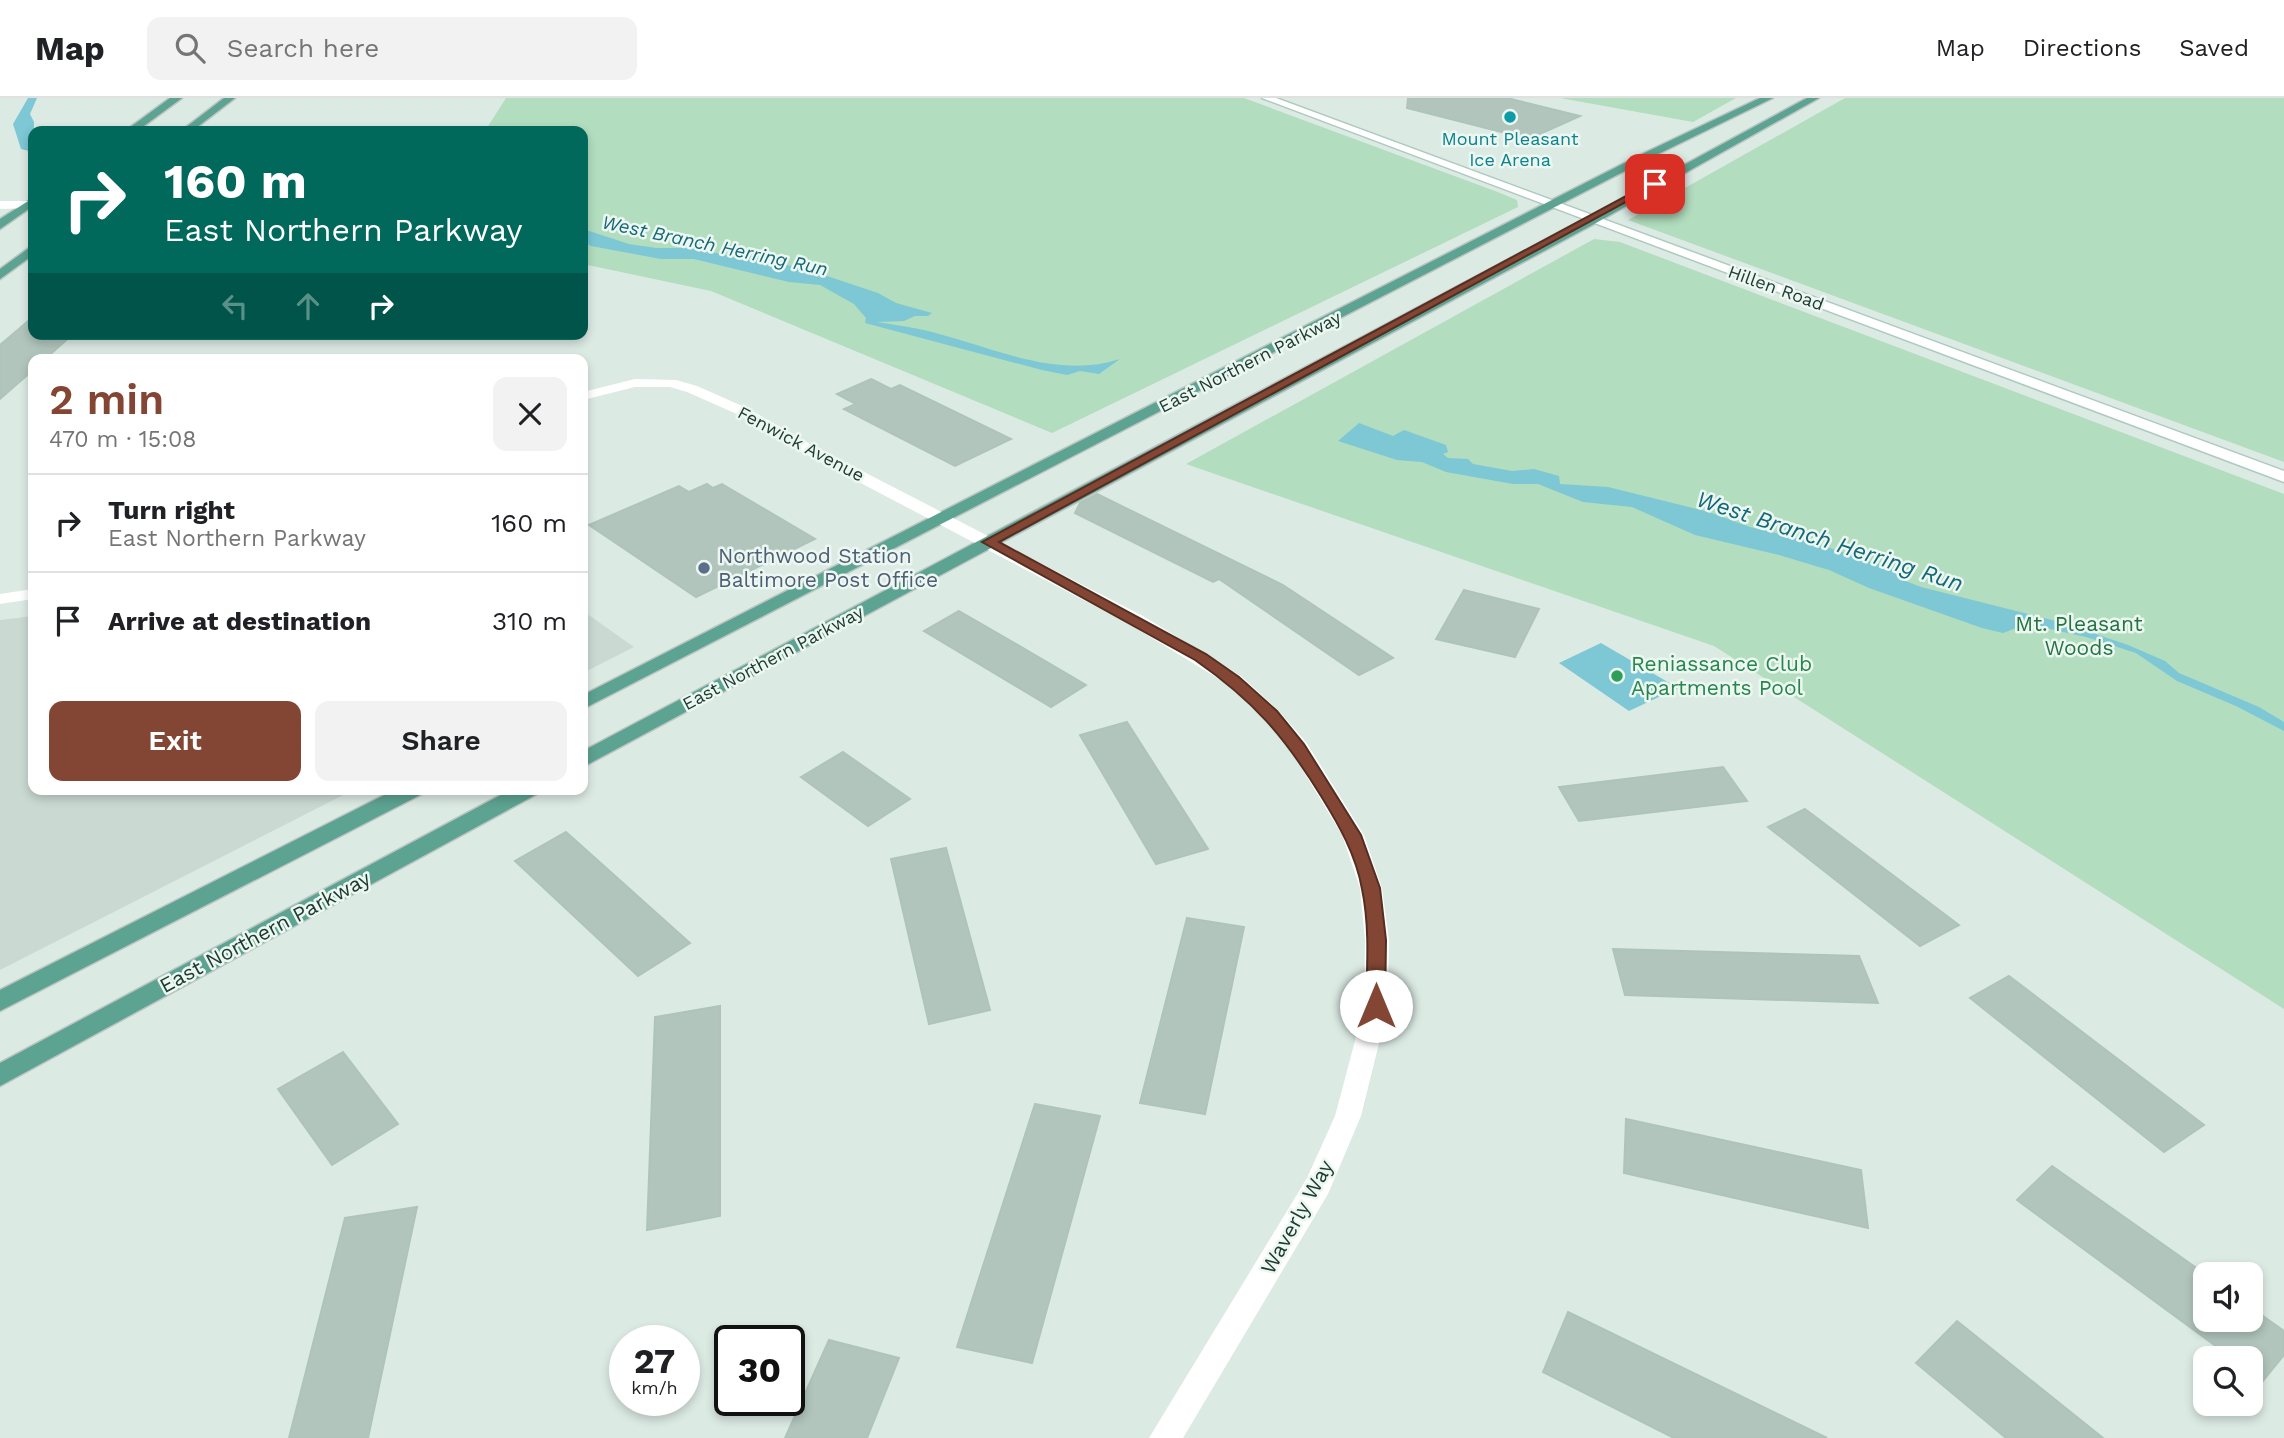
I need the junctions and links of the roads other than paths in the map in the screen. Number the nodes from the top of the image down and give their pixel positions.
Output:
1 (177, 98) edge
2 (230, 98) edge
3 (1267, 98) edge
4 (1768, 98) edge
5 (1814, 98) edge
6 (137, 126) edge
7 (193, 126) edge
8 (28, 203) edge
9 (0, 205) edge
10 (28, 206) edge
11 (1555, 206) junction
12 (1592, 220) junction
13 (0, 225) edge
14 (28, 253) edge
15 (0, 275) edge
16 (588, 394) edge
17 (2284, 477) edge
18 (944, 518) junction
19 (989, 542) junction
20 (28, 595) edge
21 (0, 599) edge
22 (588, 700) edge
23 (588, 757) edge
24 (402, 795) edge
25 (518, 795) edge
26 (0, 1001) edge
27 (0, 1075) edge
28 (1164, 1438) edge

1 - 6 main road
2 - 7 main road
3 - 11 street, Hillen Road
4 - 11 main road, East Northern Parkway
5 - 12 main road, East Northern Parkway
8 - 9 street
10 - 13 main road
11 - 12 street, Hillen Road
11 - 18 main road, East Northern Parkway
12 - 17 street, Hillen Road
12 - 19 main road, East Northern Parkway
14 - 15 main road
16 - 18 street, Fenwick Avenue
18 - 19 street, Waverly Way
18 - 22 main road, East Northern Parkway
19 - 23 main road, East Northern Parkway
19 - 28 street, Waverly Way
20 - 21 street
24 - 26 main road
25 - 27 main road, East Northern Parkway

